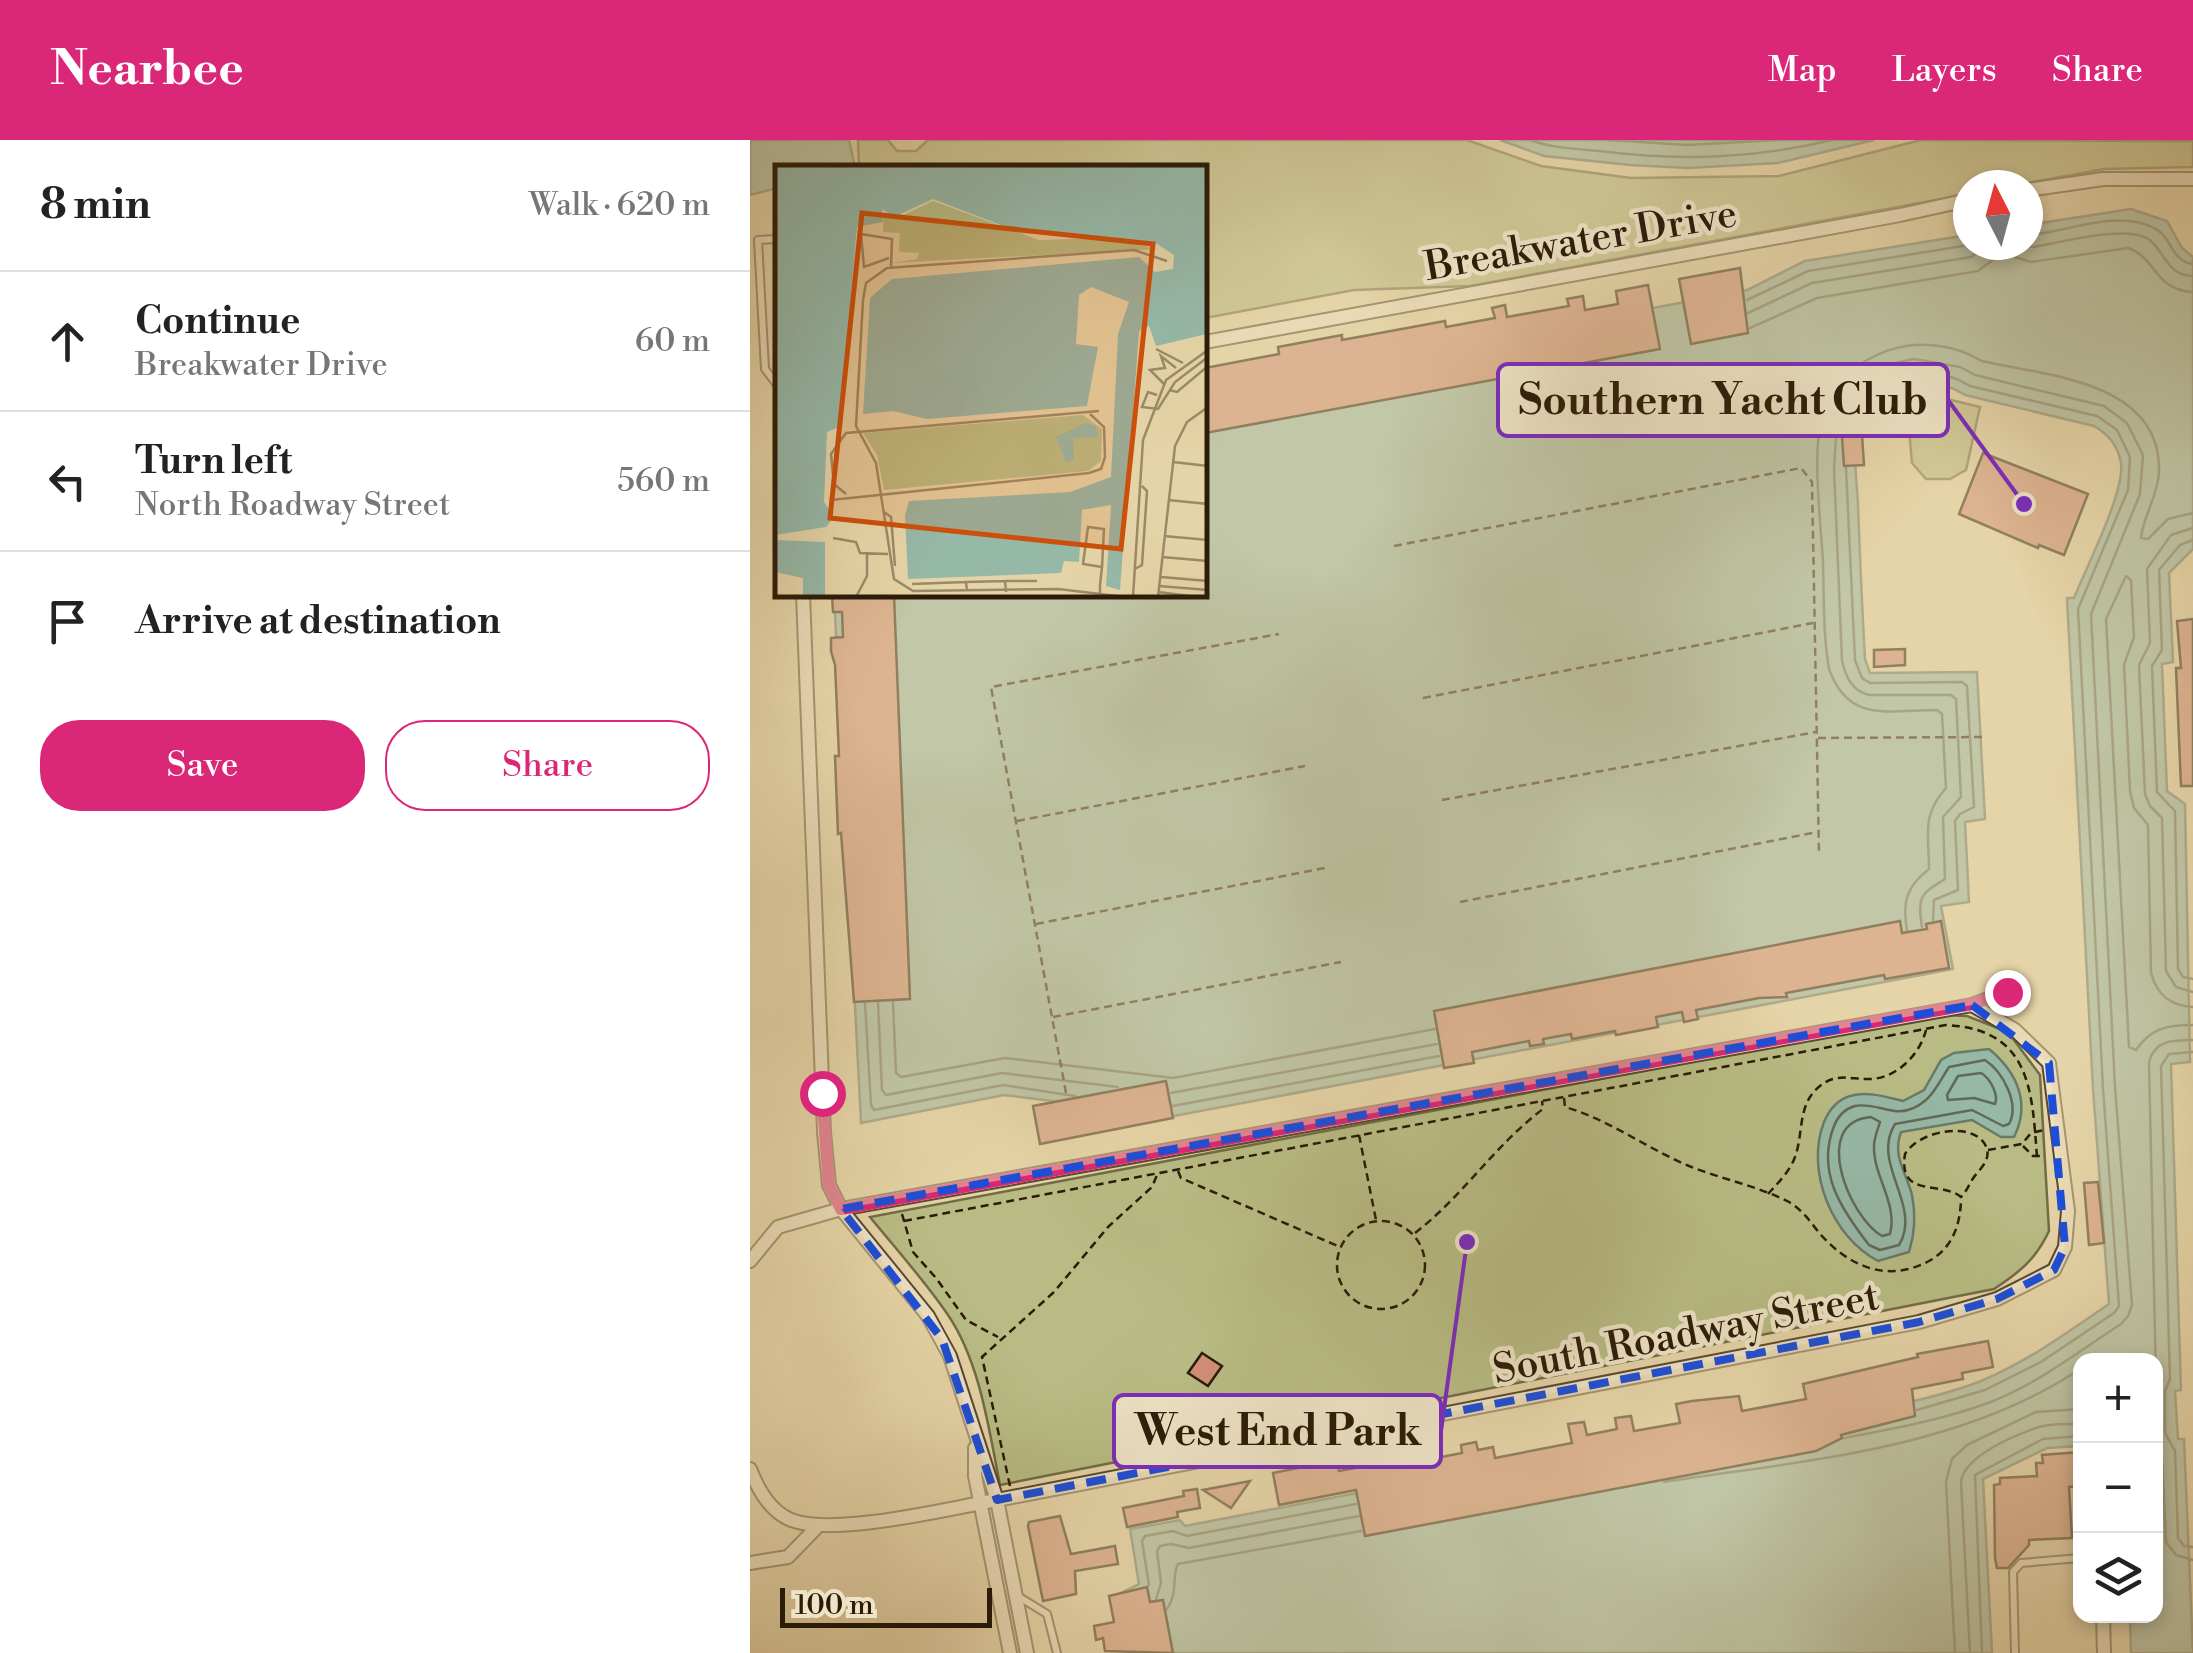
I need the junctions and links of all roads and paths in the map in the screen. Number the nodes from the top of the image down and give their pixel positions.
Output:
1 (2193, 179) edge
2 (2043, 188) edge
3 (1953, 203) edge
4 (775, 238) edge
5 (1208, 341) edge
6 (775, 382) edge
7 (1394, 546) dead end
8 (803, 598) edge
9 (1815, 623) junction
10 (1279, 634) dead end
11 (1422, 698) dead end
12 (1818, 731) junction
13 (1982, 737) dead end
14 (1818, 738) junction
15 (1306, 766) dead end
16 (1442, 800) dead end
17 (1016, 822) junction
18 (1818, 831) junction
19 (1819, 854) dead end
20 (1325, 868) dead end
21 (1460, 902) dead end
22 (1034, 924) junction
23 (1341, 962) dead end
24 (2017, 988) dead end
25 (1972, 1004) junction
26 (1052, 1017) junction
27 (1926, 1028) junction
28 (1066, 1093) dead end
29 (1563, 1097) junction
30 (1542, 1101) junction
31 (2058, 1130) junction
32 (2035, 1131) junction
33 (1359, 1135) junction
34 (2020, 1145) junction
35 (1987, 1150) junction
36 (2061, 1156) junction
37 (2038, 1157) junction
38 (1178, 1169) junction
39 (1157, 1174) junction
40 (1768, 1194) junction
41 (1961, 1196) junction
42 (898, 1198) junction
43 (841, 1209) junction
44 (904, 1221) junction
45 (1376, 1222) junction
46 (1414, 1234) junction
47 (1340, 1246) junction
48 (750, 1261) edge
49 (1000, 1338) junction
50 (975, 1435) junction
51 (750, 1469) edge
52 (1013, 1497) junction
53 (997, 1500) junction
54 (980, 1503) junction
55 (819, 1525) junction
56 (2073, 1559) edge
57 (750, 1563) edge
58 (1015, 1594) junction
59 (2103, 1623) edge
60 (1010, 1653) edge
61 (1027, 1653) edge
62 (1057, 1653) edge
63 (2014, 1653) edge
64 (2104, 1653) edge

1 - 2 street
3 - 5 street, Breakwater Drive
4 - 6 lane
7 - 9 path
8 - 43 street
9 - 11 path
9 - 12 path
10 - 17 path
12 - 14 path
12 - 16 path
13 - 14 path
14 - 18 path
15 - 17 path
17 - 22 path
18 - 19 path
18 - 21 path
20 - 22 path
22 - 26 path
23 - 26 path
24 - 25 street
25 - 31 street, South Roadway Street
25 - 42 street
26 - 28 path
27 - 29 path
27 - 32 path
27 - 40 path
29 - 30 path
29 - 40 path
30 - 33 path
30 - 46 path
31 - 32 path
31 - 36 street, South Roadway Street
32 - 34 path
32 - 37 path
33 - 38 path
33 - 45 path
34 - 35 path
34 - 37 path
35 - 41 path
35 - 41 path
36 - 37 path
36 - 52 street, South Roadway Street
38 - 39 path
38 - 47 path
39 - 44 path
39 - 49 path
40 - 41 path
42 - 43 street
42 - 44 path
43 - 48 street
43 - 50 street
44 - 49 path
45 - 46 path
45 - 47 path
46 - 47 path
49 - 52 path
50 - 53 street
50 - 54 street
51 - 55 street
52 - 53 street, South Roadway Street
53 - 54 street, South Roadway Street
53 - 58 street
54 - 55 street, South Roadway Street
54 - 60 street
55 - 57 street
56 - 63 lane
58 - 61 street
58 - 62 lane
59 - 64 street

